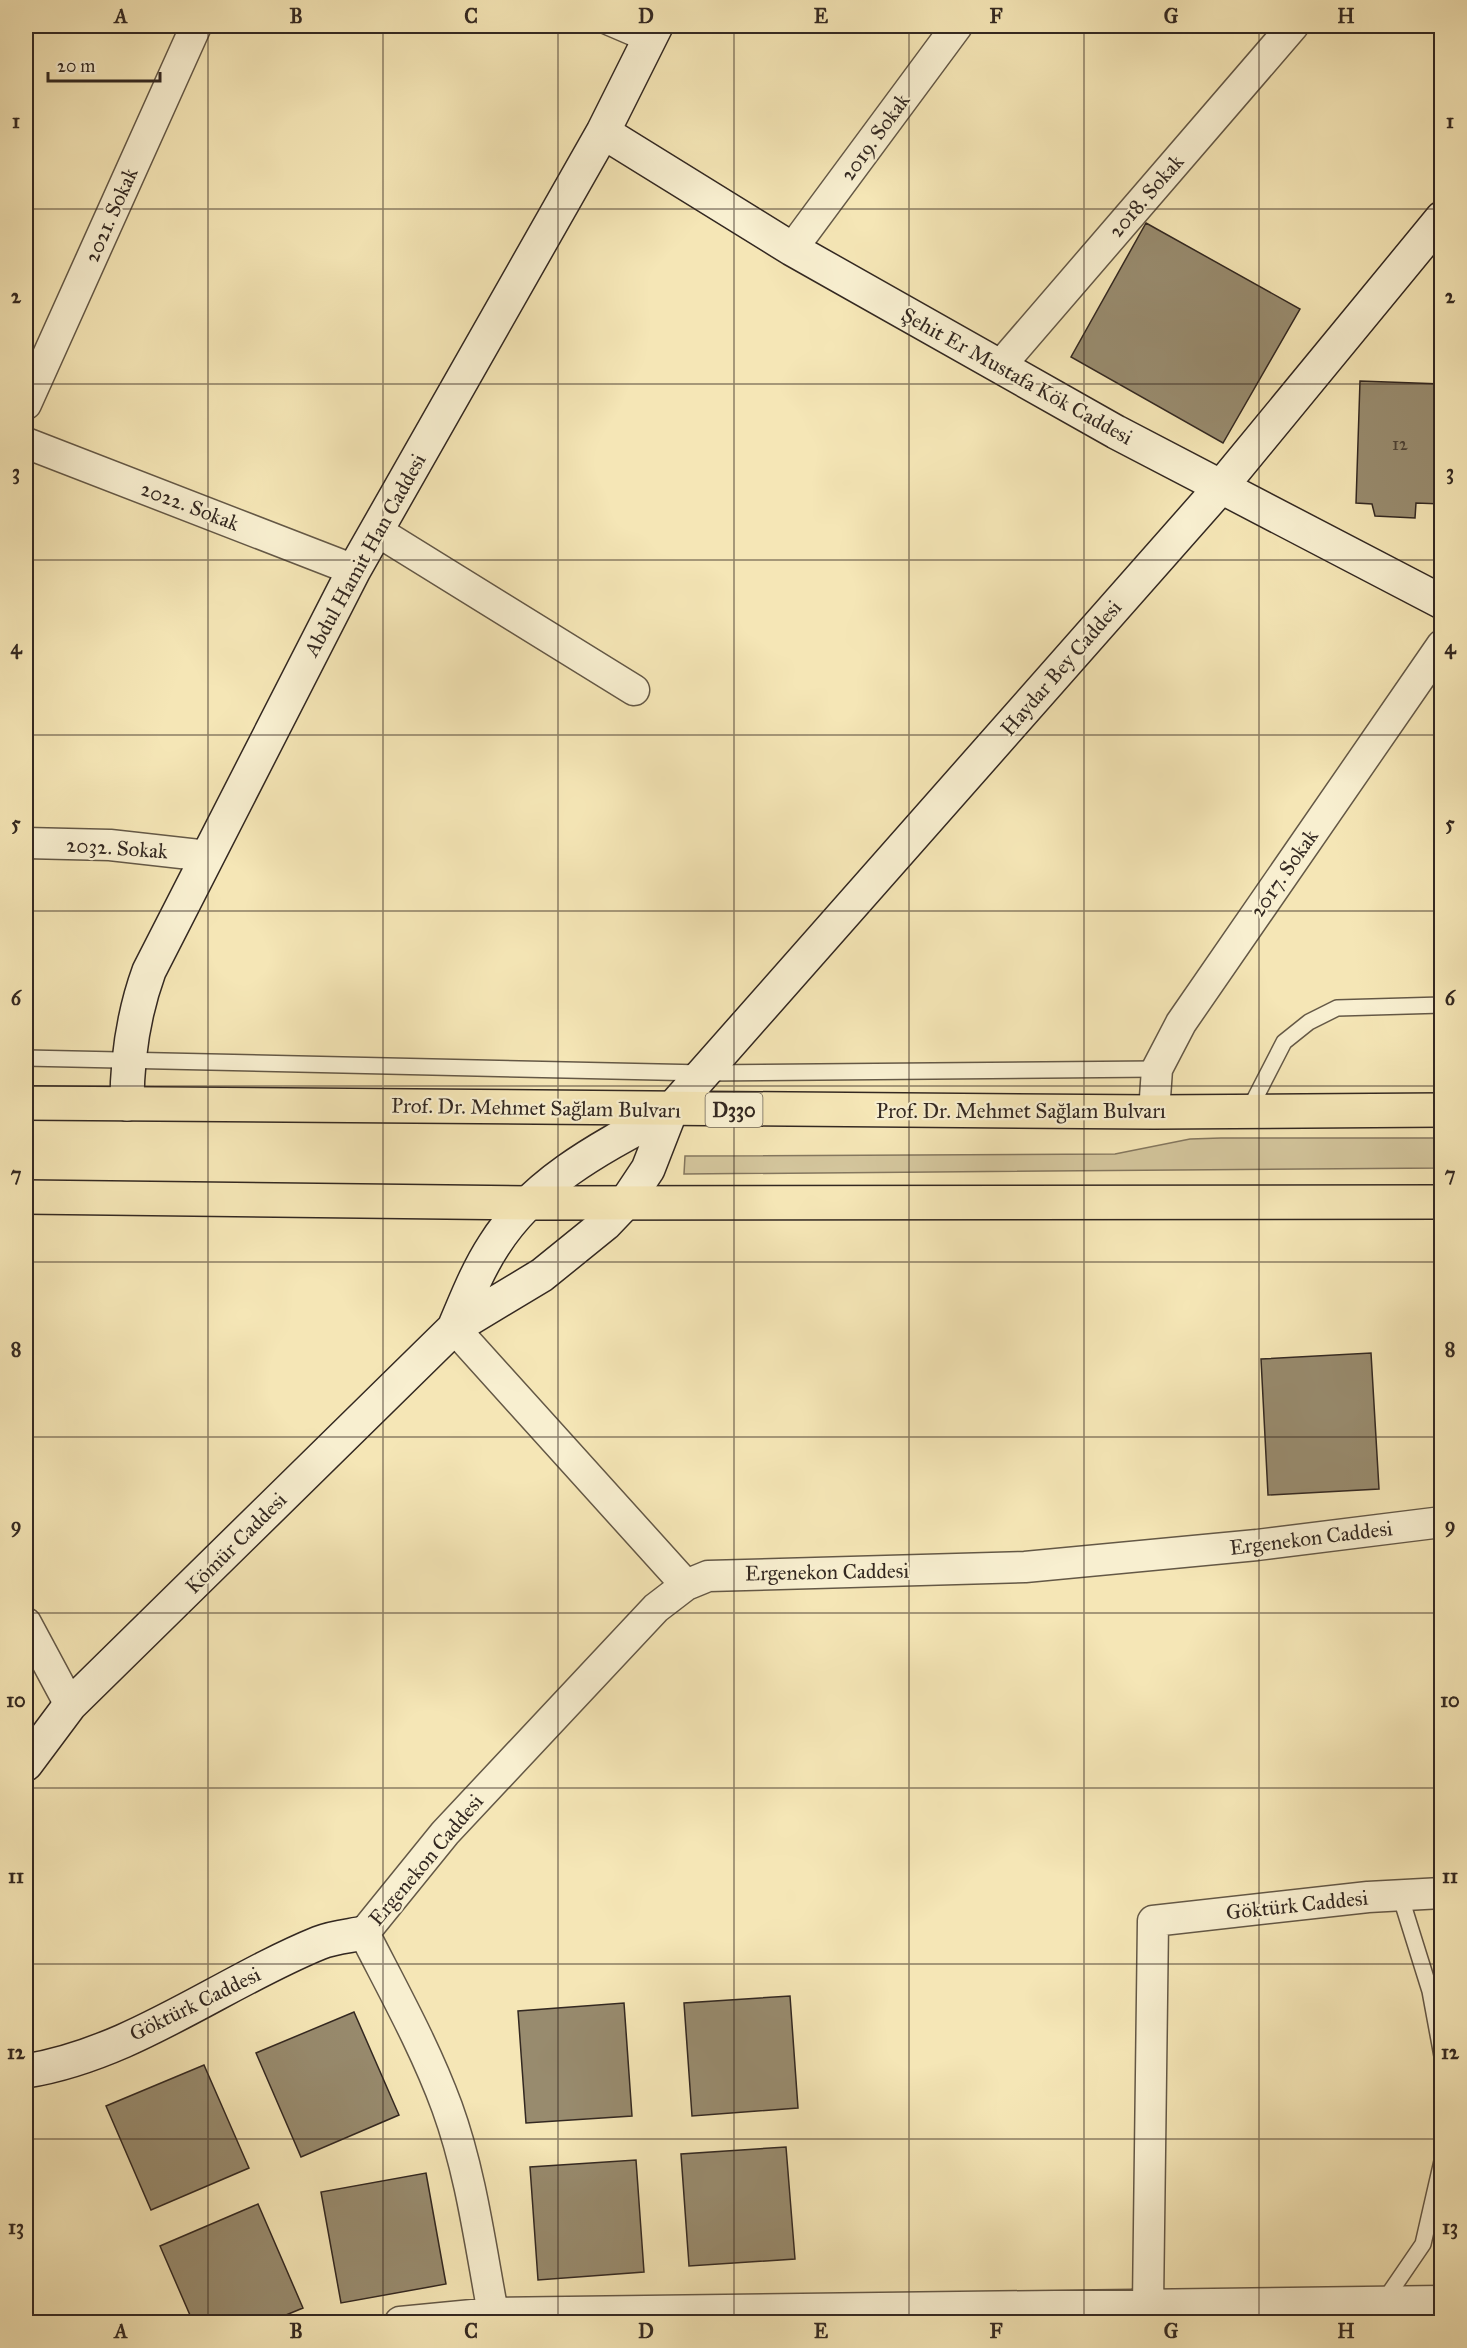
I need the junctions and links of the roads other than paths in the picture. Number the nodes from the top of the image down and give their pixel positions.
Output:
1 (196, 26) edge
2 (605, 26) edge
3 (957, 26) edge
4 (1293, 26) edge
5 (651, 35) edge
6 (603, 132) junction
7 (1442, 218) edge
8 (792, 249) junction
9 (1000, 366) junction
10 (26, 404) edge
11 (26, 442) edge
12 (1220, 488) junction
13 (377, 531) junction
14 (354, 570) junction
15 (1442, 602) edge
16 (1442, 645) edge
17 (634, 690) dead end
18 (26, 843) edge
19 (208, 856) junction
20 (1442, 1005) edge
21 (26, 1058) edge
22 (127, 1060) junction
23 (1157, 1069) junction
24 (704, 1073) junction
25 (26, 1103) edge
26 (127, 1104) junction
27 (671, 1110) junction
28 (1249, 1110) junction
29 (1442, 1110) edge
30 (1154, 1112) junction
31 (26, 1197) edge
32 (626, 1202) junction
33 (1442, 1202) edge
34 (528, 1203) junction
35 (454, 1328) junction
36 (1442, 1522) edge
37 (686, 1585) junction
38 (26, 1623) edge
39 (70, 1705) junction
40 (26, 1764) edge
41 (1442, 1893) edge
42 (1400, 1895) junction
43 (364, 1933) junction
44 (1442, 2056) edge
45 (26, 2072) edge
46 (1442, 2161) edge
47 (1384, 2301) junction
48 (1442, 2301) edge
49 (1148, 2305) junction
50 (493, 2313) junction
51 (400, 2322) edge

1 - 10 street, 2021. Sokak
2 - 5 lane
3 - 8 street, 2019. Sokak
4 - 9 street, 2018. Sokak
5 - 6 street, Abdul Hamit Han Caddesi
6 - 8 street, Şehit Er Mustafa Kök Caddesi
6 - 13 street, Abdul Hamit Han Caddesi
7 - 12 street, Haydar Bey Caddesi
8 - 9 street, Şehit Er Mustafa Kök Caddesi
9 - 12 street, Şehit Er Mustafa Kök Caddesi
11 - 14 street, 2022. Sokak
12 - 15 street, Şehit Er Mustafa Kök Caddesi
12 - 24 street, Haydar Bey Caddesi
13 - 14 street, Abdul Hamit Han Caddesi
13 - 17 street
14 - 19 street, Abdul Hamit Han Caddesi
16 - 23 street, 2017. Sokak
18 - 19 street, 2032. Sokak
19 - 22 street, Abdul Hamit Han Caddesi
20 - 28 lane
21 - 22 lane
22 - 24 lane
22 - 26 street, Abdul Hamit Han Caddesi
23 - 24 lane
23 - 30 street, 2017. Sokak
24 - 27 street, Haydar Bey Caddesi
25 - 26 highway, Prof. Dr. Mehmet Sağlam Bulvarı / D330
26 - 27 highway, Prof. Dr. Mehmet Sağlam Bulvarı / D330
27 - 30 highway, Prof. Dr. Mehmet Sağlam Bulvarı / D330
27 - 32 street
27 - 34 street
28 - 29 highway, Prof. Dr. Mehmet Sağlam Bulvarı / D330
28 - 30 highway, Prof. Dr. Mehmet Sağlam Bulvarı / D330
31 - 34 highway
32 - 33 highway
32 - 34 highway
32 - 35 street
34 - 35 street
35 - 37 street
35 - 39 street, Kömür Caddesi
36 - 37 street, Ergenekon Caddesi
37 - 43 street, Ergenekon Caddesi
38 - 39 street
39 - 40 street, Kömür Caddesi
41 - 42 street, Göktürk Caddesi
42 - 44 lane
42 - 49 street, Göktürk Caddesi
43 - 45 street, Göktürk Caddesi
43 - 50 street
46 - 47 lane
47 - 48 street
47 - 49 street
49 - 50 street
50 - 51 street

